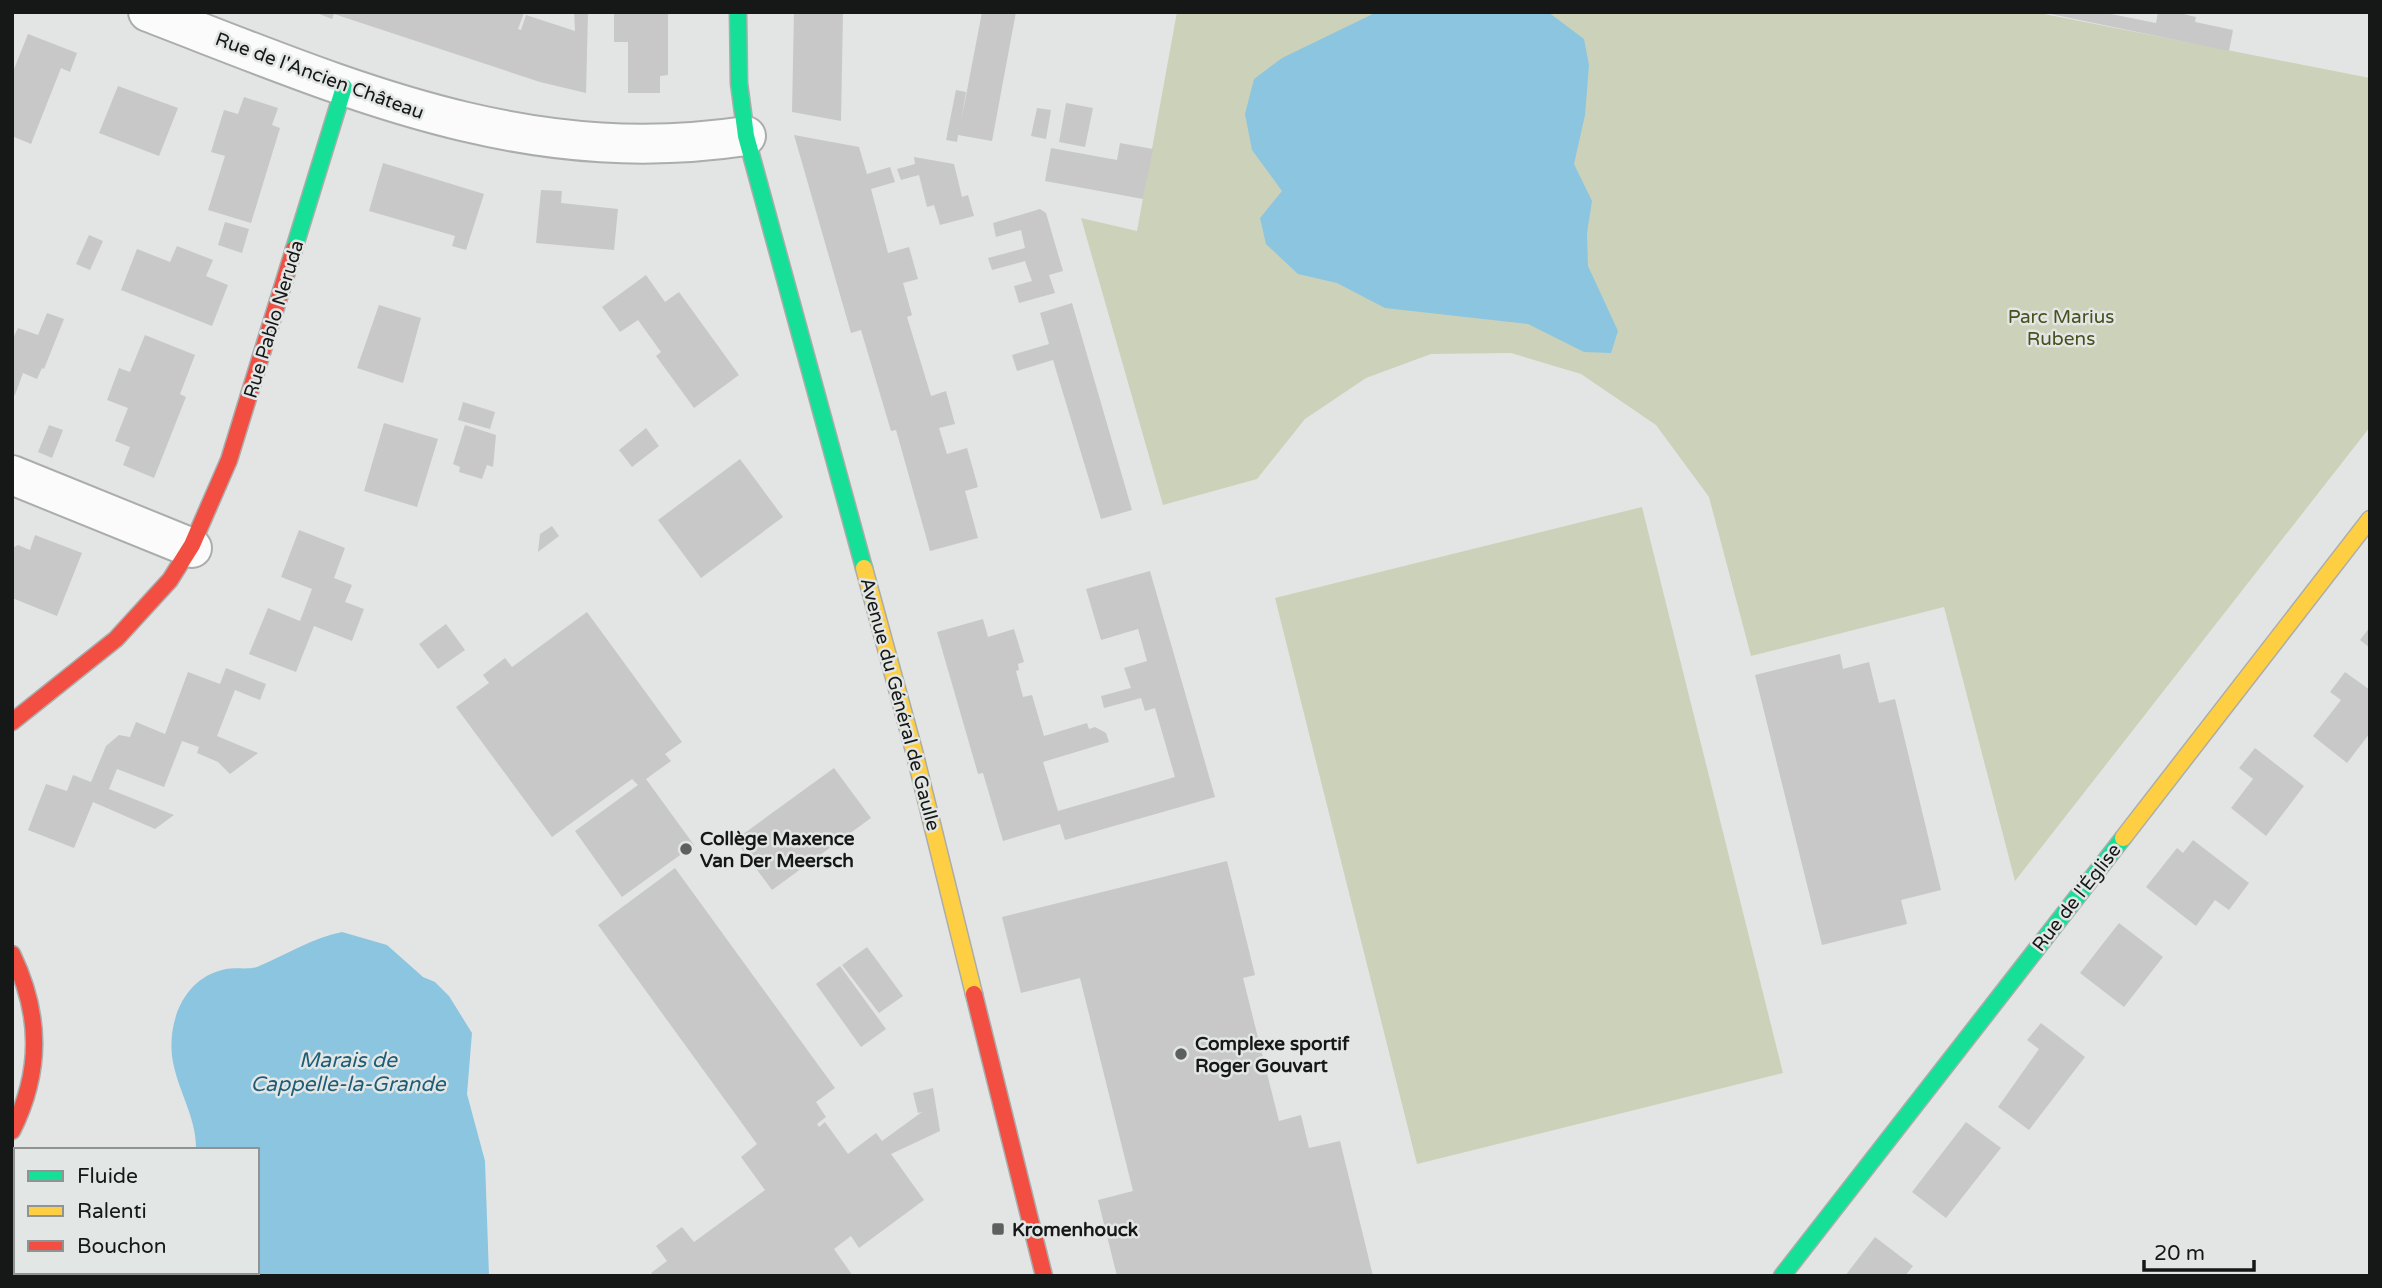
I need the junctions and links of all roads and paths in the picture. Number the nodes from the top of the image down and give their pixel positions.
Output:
1 (148, 12) edge
2 (738, 12) edge
3 (344, 87) junction
4 (746, 136) junction
5 (12, 475) edge
6 (2370, 519) edge
7 (192, 548) junction
8 (12, 722) edge
9 (12, 954) edge
10 (12, 1131) edge
11 (1044, 1276) edge
12 (1782, 1276) edge

1 - 3 street, Rue de l'Ancien Château
2 - 4 street, Avenue du Général de Gaulle
3 - 4 street, Rue de l'Ancien Château
3 - 7 street, Rue Pablo Neruda
4 - 11 street, Avenue du Général de Gaulle
5 - 7 street
6 - 12 street, Rue de l'Église
7 - 8 street, Rue Pablo Neruda
9 - 10 street

